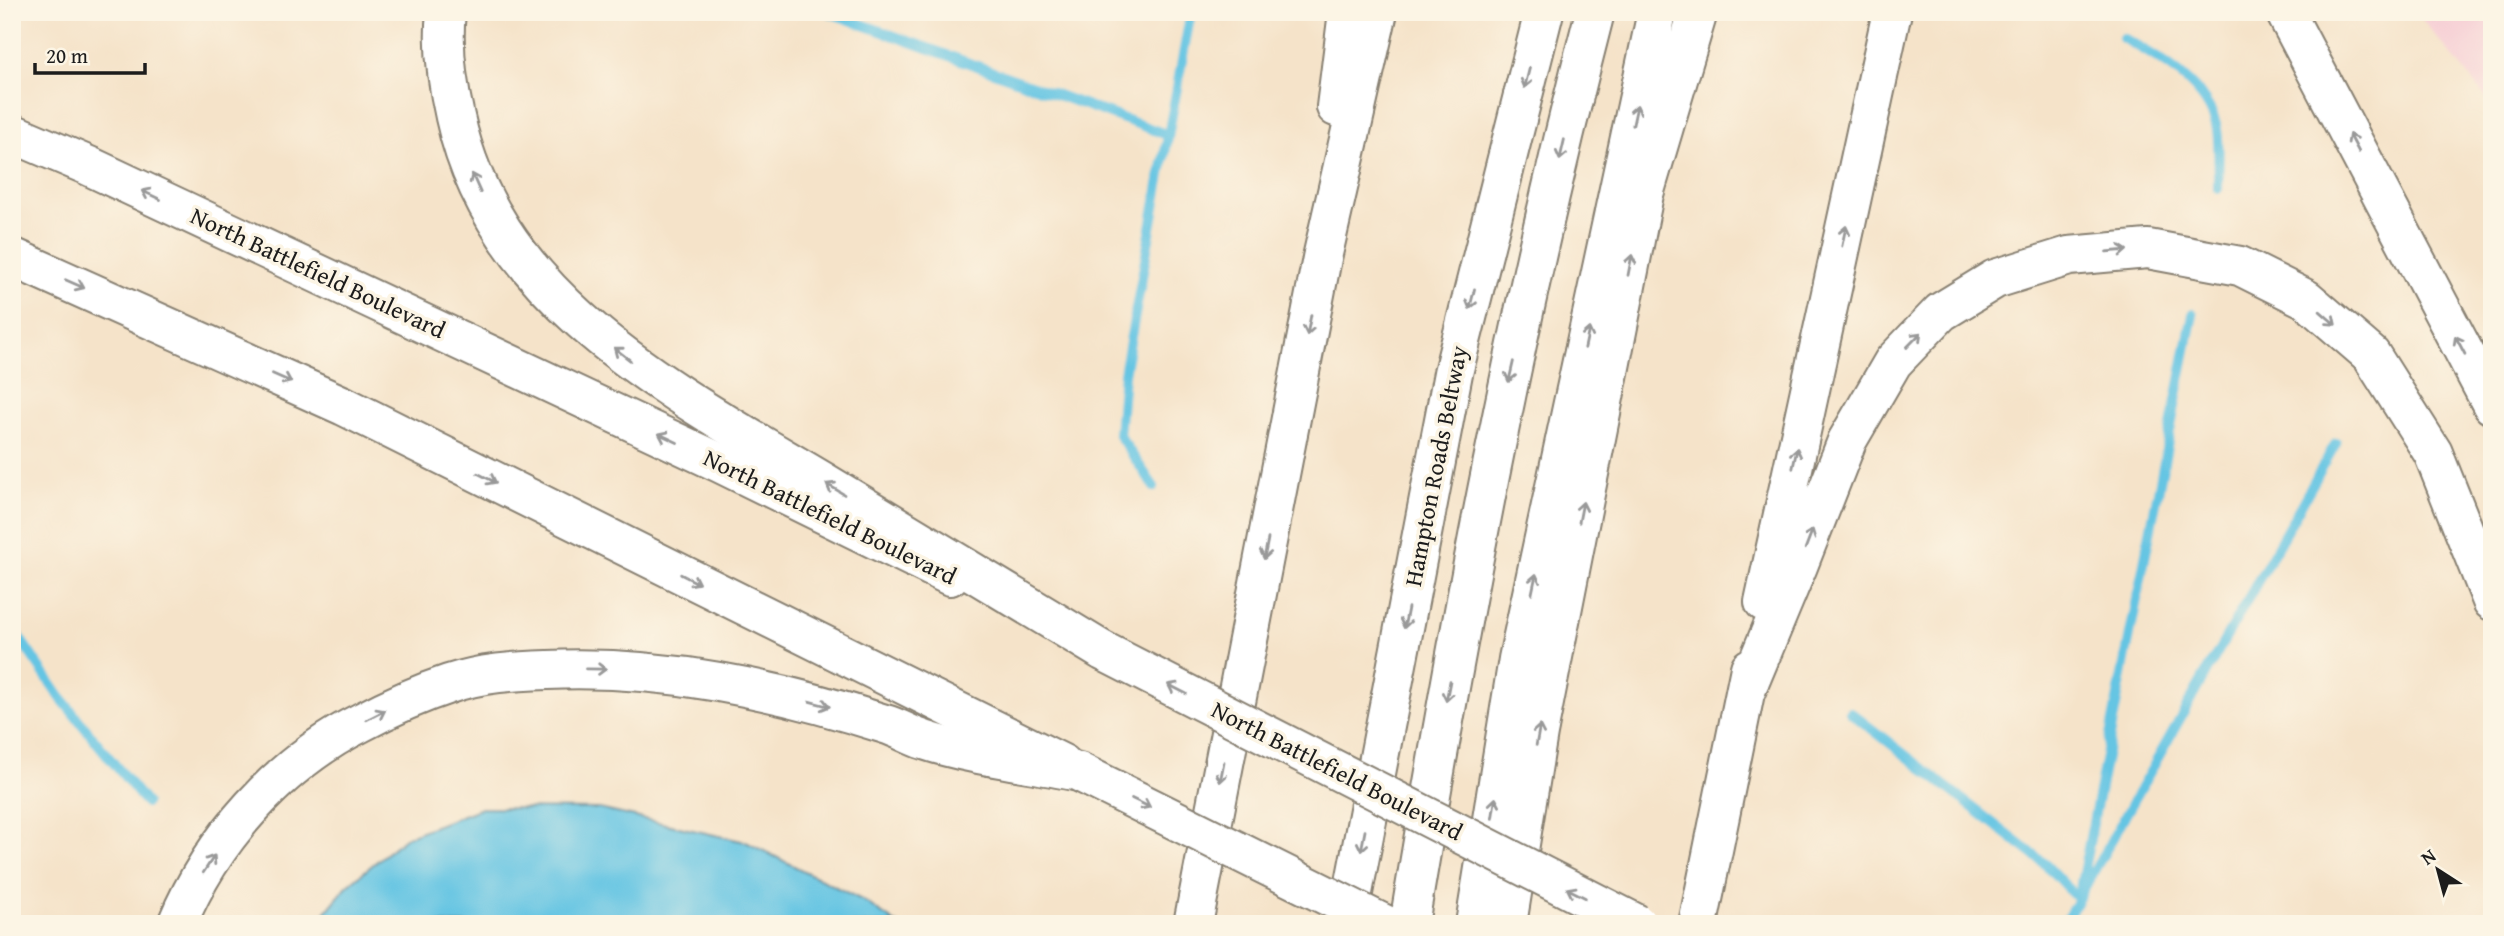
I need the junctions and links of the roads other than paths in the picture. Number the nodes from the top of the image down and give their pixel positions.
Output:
1 (446, 12) edge
2 (1348, 12) edge
3 (1378, 12) edge
4 (1544, 12) edge
5 (1595, 12) edge
6 (1657, 12) edge
7 (1698, 12) edge
8 (1892, 12) edge
9 (2285, 12) edge
10 (12, 133) edge
11 (12, 257) edge
12 (1322, 258) junction
13 (2492, 405) edge
14 (2492, 601) edge
15 (1103, 651) junction
16 (1745, 692) junction
17 (1079, 772) junction
18 (177, 924) edge
19 (1193, 924) edge
20 (1347, 924) edge
21 (1384, 924) edge
22 (1409, 924) edge
23 (1475, 924) edge
24 (1507, 924) edge
25 (1637, 924) edge
26 (1698, 924) edge

15 -> 1 main road
2 - 12 main road
3 - 12 main road
4 -> 20 main road, Hampton Roads Beltway
5 -> 22 main road
23 -> 6 main road
24 -> 7 main road
16 -> 8 main road
13 -> 9 main road
15 -> 10 main road, North Battlefield Boulevard
11 -> 17 main road
12 -> 19 main road
16 -> 14 main road
25 -> 15 main road, North Battlefield Boulevard, bridge
16 - 26 main road
18 -> 17 main road
17 -> 21 main road, bridge

